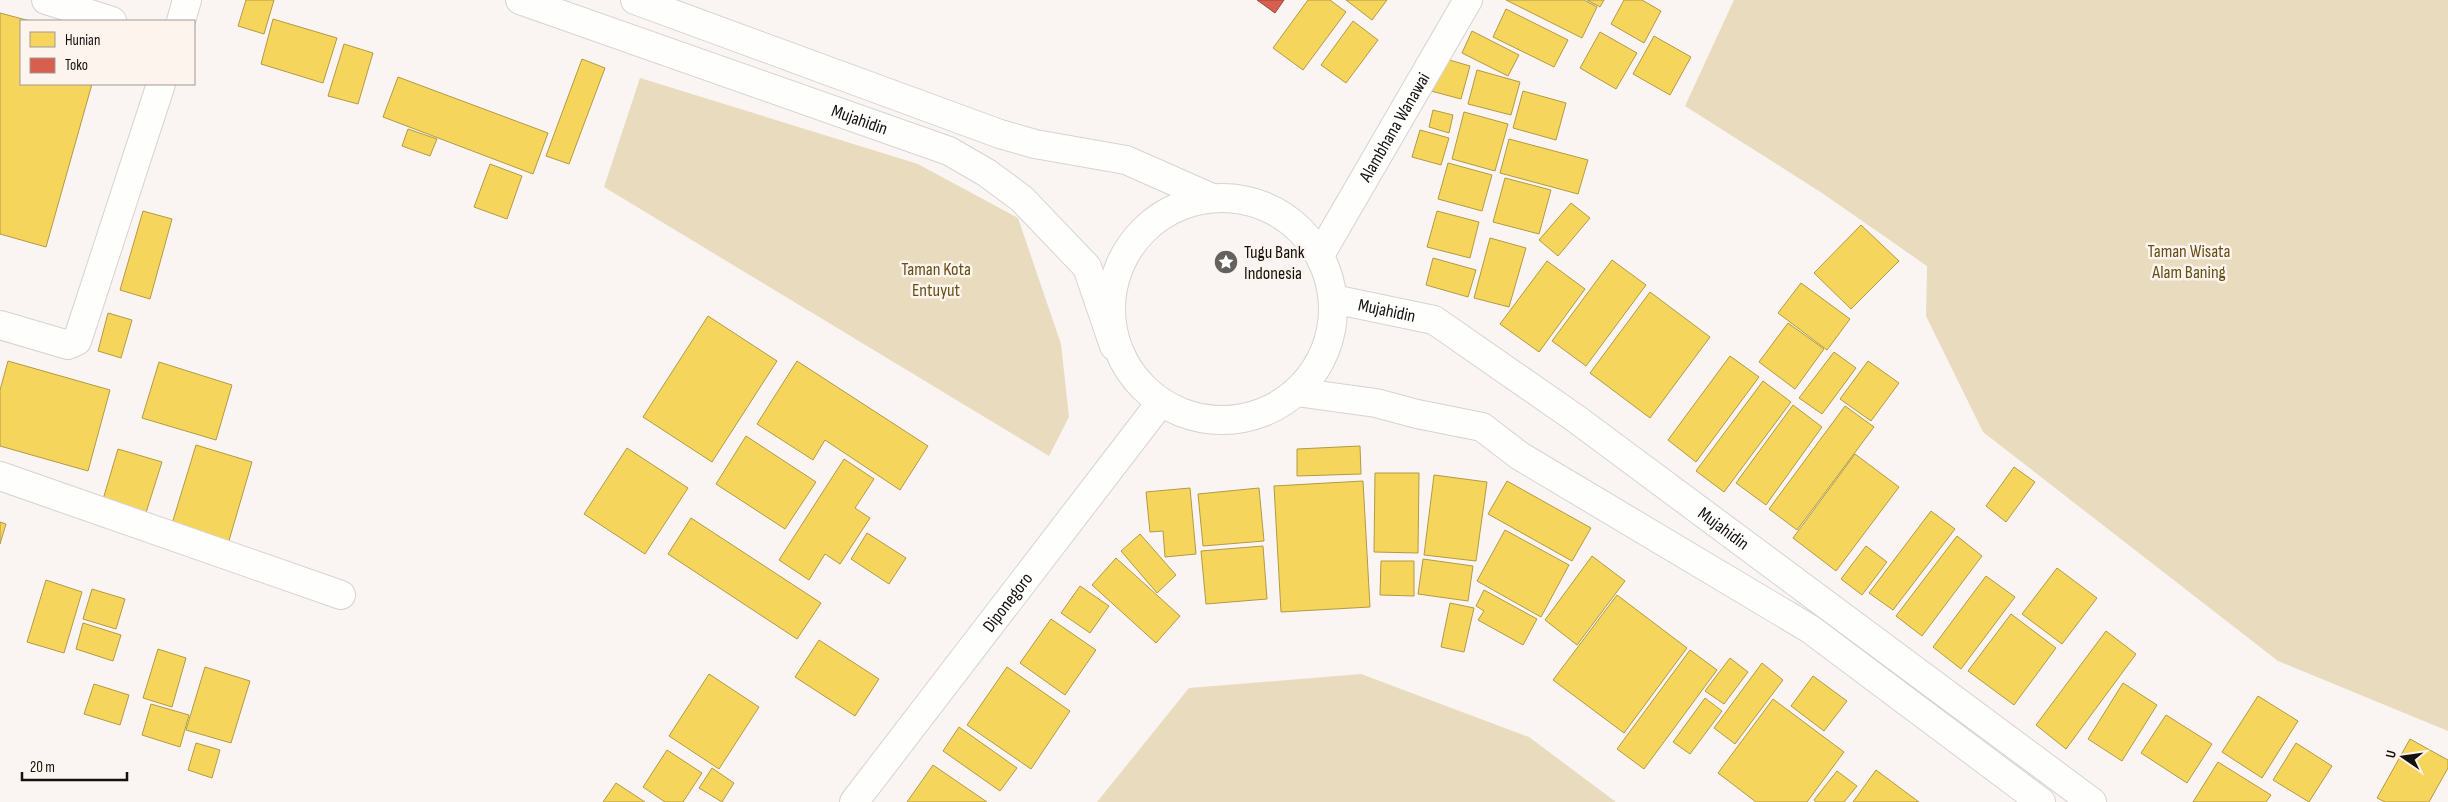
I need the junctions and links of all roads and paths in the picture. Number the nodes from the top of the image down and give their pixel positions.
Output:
1 (46, 0) edge
2 (187, 0) edge
3 (520, 0) edge
4 (635, 0) edge
5 (1468, 0) edge
6 (109, 20) edge
7 (180, 20) edge
8 (161, 85) edge
9 (1212, 198) junction
10 (1320, 255) junction
11 (1333, 299) junction
12 (0, 324) edge
13 (1114, 346) junction
14 (1296, 392) junction
15 (1161, 402) junction
16 (0, 476) edge
17 (340, 595) dead end
18 (854, 802) edge
19 (2041, 802) edge
20 (2092, 802) edge

1 - 6 main road
2 - 7 main road
3 - 13 main road, Mujahidin
4 - 9 main road, Mujahidin
5 - 10 main road, Alambhana Wanawai
8 - 12 main road
9 - 10 main road
9 - 13 main road
10 - 11 main road
11 - 14 main road
11 - 20 main road, Mujahidin
13 - 15 main road, Mujahidin
14 - 15 main road
14 - 19 main road
15 - 18 main road, Diponegoro
16 - 17 main road

